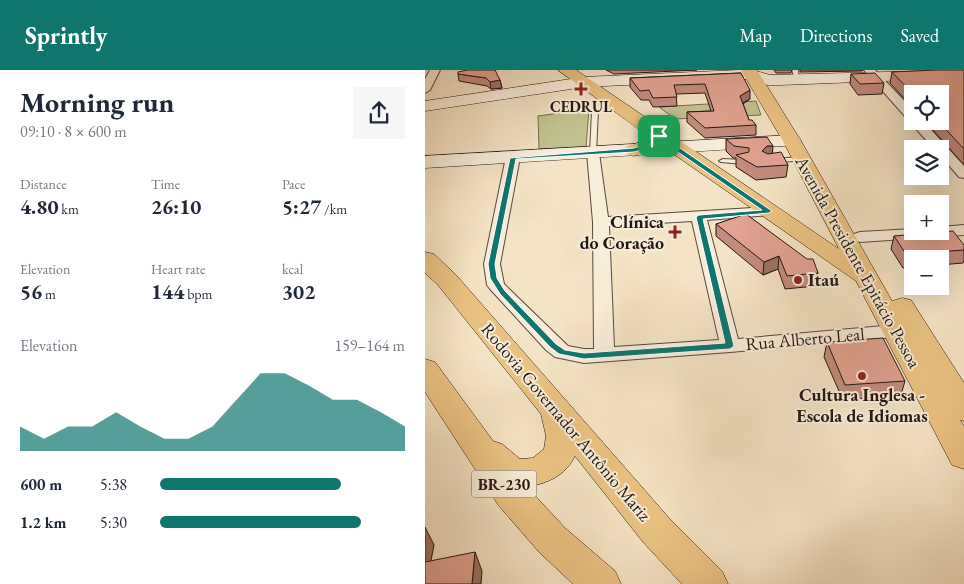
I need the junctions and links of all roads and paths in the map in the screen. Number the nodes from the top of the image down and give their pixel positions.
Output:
1 (435, 70) edge
2 (566, 70) edge
3 (795, 70) edge
4 (872, 73) edge
5 (964, 73) edge
6 (586, 76) edge
7 (761, 77) edge
8 (606, 80) junction
9 (425, 90) edge
10 (425, 106) edge
11 (904, 108) edge
12 (595, 111) dead end
13 (924, 130) edge
14 (792, 141) junction
15 (667, 142) junction
16 (701, 146) junction
17 (593, 152) junction
18 (513, 158) junction
19 (801, 158) junction
20 (425, 162) edge
21 (767, 162) edge
22 (964, 174) edge
23 (769, 211) junction
24 (699, 217) junction
25 (601, 222) junction
26 (964, 230) edge
27 (856, 244) junction
28 (425, 259) edge
29 (871, 271) junction
30 (895, 331) junction
31 (730, 346) junction
32 (605, 354) junction
33 (425, 369) edge
34 (550, 401) junction
35 (964, 409) edge
36 (466, 429) junction
37 (964, 456) edge
38 (601, 584) edge
39 (708, 584) edge

1 - 9 street
2 - 6 main road
3 - 7 lane
4 - 5 street
4 - 7 street
4 - 11 street
6 - 8 main road
6 - 10 street
6 - 15 main road
7 - 8 street
7 - 14 main road, Avenida Presidente Epitácio Pessoa
7 - 27 main road, Avenida Presidente Epitácio Pessoa
8 - 16 main road
12 - 17 lane
13 - 22 street
14 - 16 street
14 - 19 main road, Avenida Presidente Epitácio Pessoa
15 - 16 street
15 - 17 street
15 - 23 main road
16 - 27 main road
17 - 18 street
17 - 25 street
18 - 20 street
18 - 32 street, Rua Alberto Leal
19 - 21 lane
19 - 27 main road, Avenida Presidente Epitácio Pessoa
23 - 24 street
23 - 29 main road
24 - 25 street
24 - 31 street
25 - 32 street
26 - 27 street
27 - 29 main road, Avenida Presidente Epitácio Pessoa
28 - 34 main road, Rodovia Governador Antônio Mariz
29 - 30 main road, Avenida Presidente Epitácio Pessoa
29 - 35 main road, Avenida Presidente Epitácio Pessoa
30 - 31 street, Rua Alberto Leal
30 - 37 main road, Avenida Presidente Epitácio Pessoa
31 - 32 street, Rua Alberto Leal
33 - 36 main road, BR-230
34 - 36 main road
34 - 39 main road, Rodovia Governador Antônio Mariz
36 - 38 main road, BR-230

